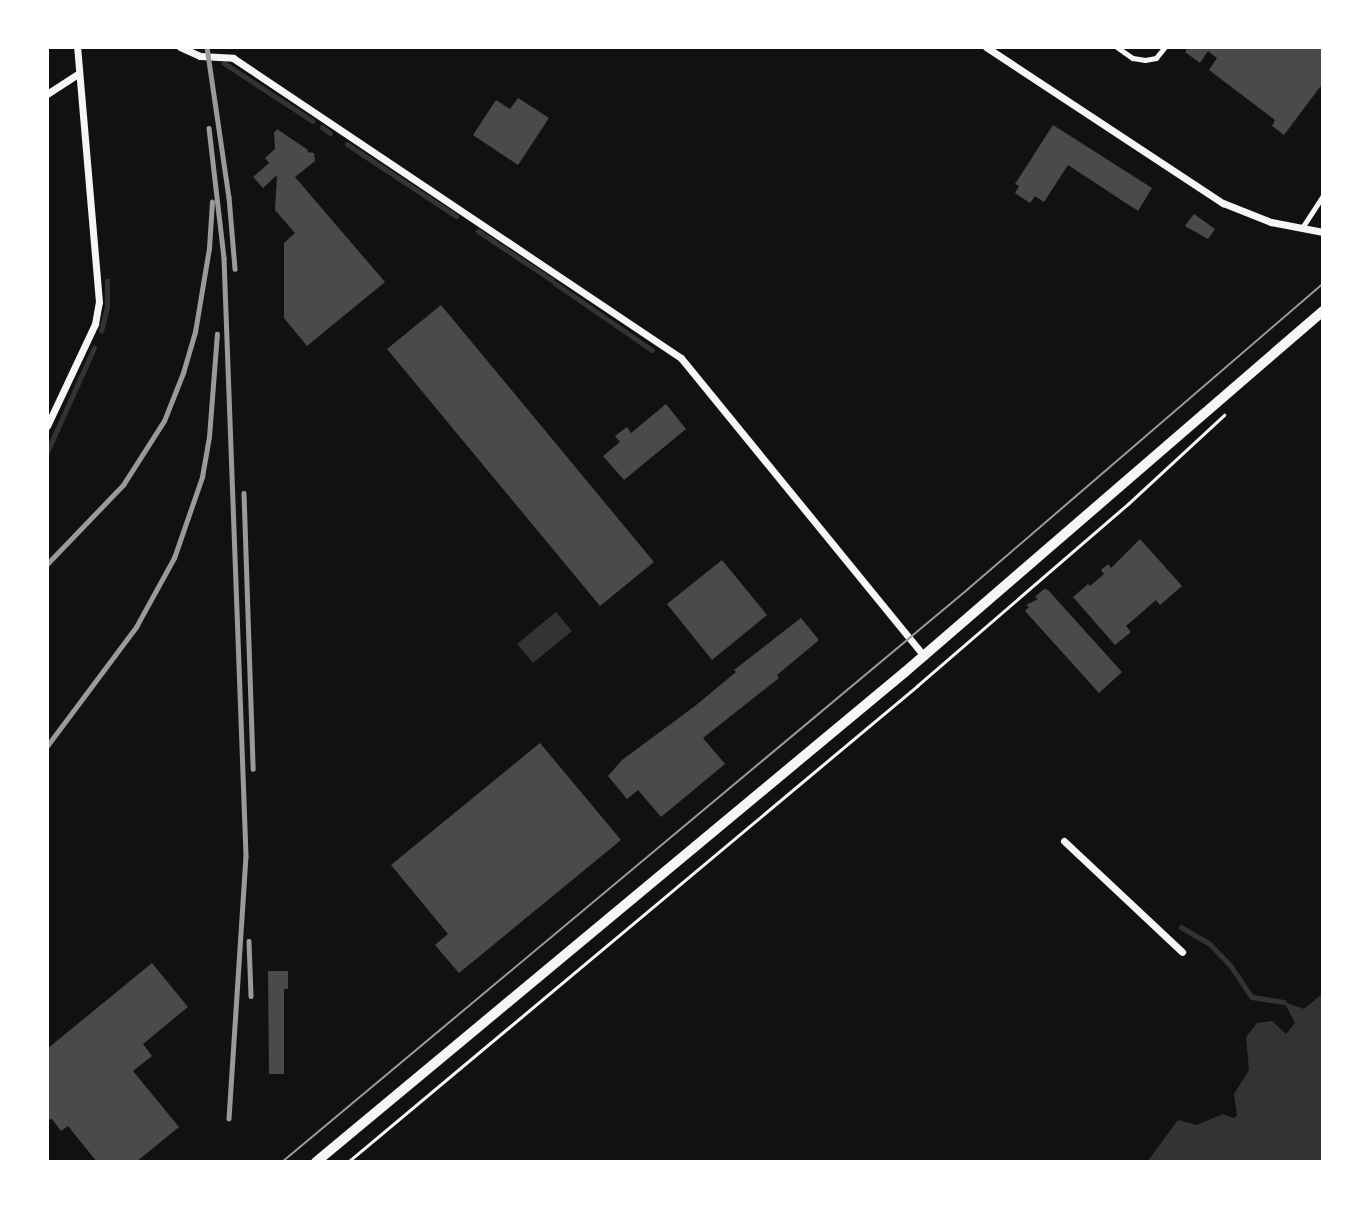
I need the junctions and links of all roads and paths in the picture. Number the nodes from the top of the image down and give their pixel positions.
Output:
1 (77, 47) edge
2 (180, 47) edge
3 (986, 47) edge
4 (1117, 47) edge
5 (1165, 47) edge
6 (79, 73) junction
7 (47, 94) edge
8 (1323, 196) edge
9 (1302, 228) junction
10 (1323, 232) edge
11 (1323, 311) edge
12 (1228, 410) dead end
13 (47, 426) edge
14 (924, 656) junction
15 (1064, 841) dead end
16 (1182, 952) dead end
17 (316, 1162) edge
18 (348, 1162) edge

1 - 6 street
2 - 14 street
3 - 9 street
4 - 5 lane
6 - 7 street
6 - 13 street
8 - 9 lane
9 - 10 street
11 - 14 street
12 - 18 path
14 - 17 street
15 - 16 street

